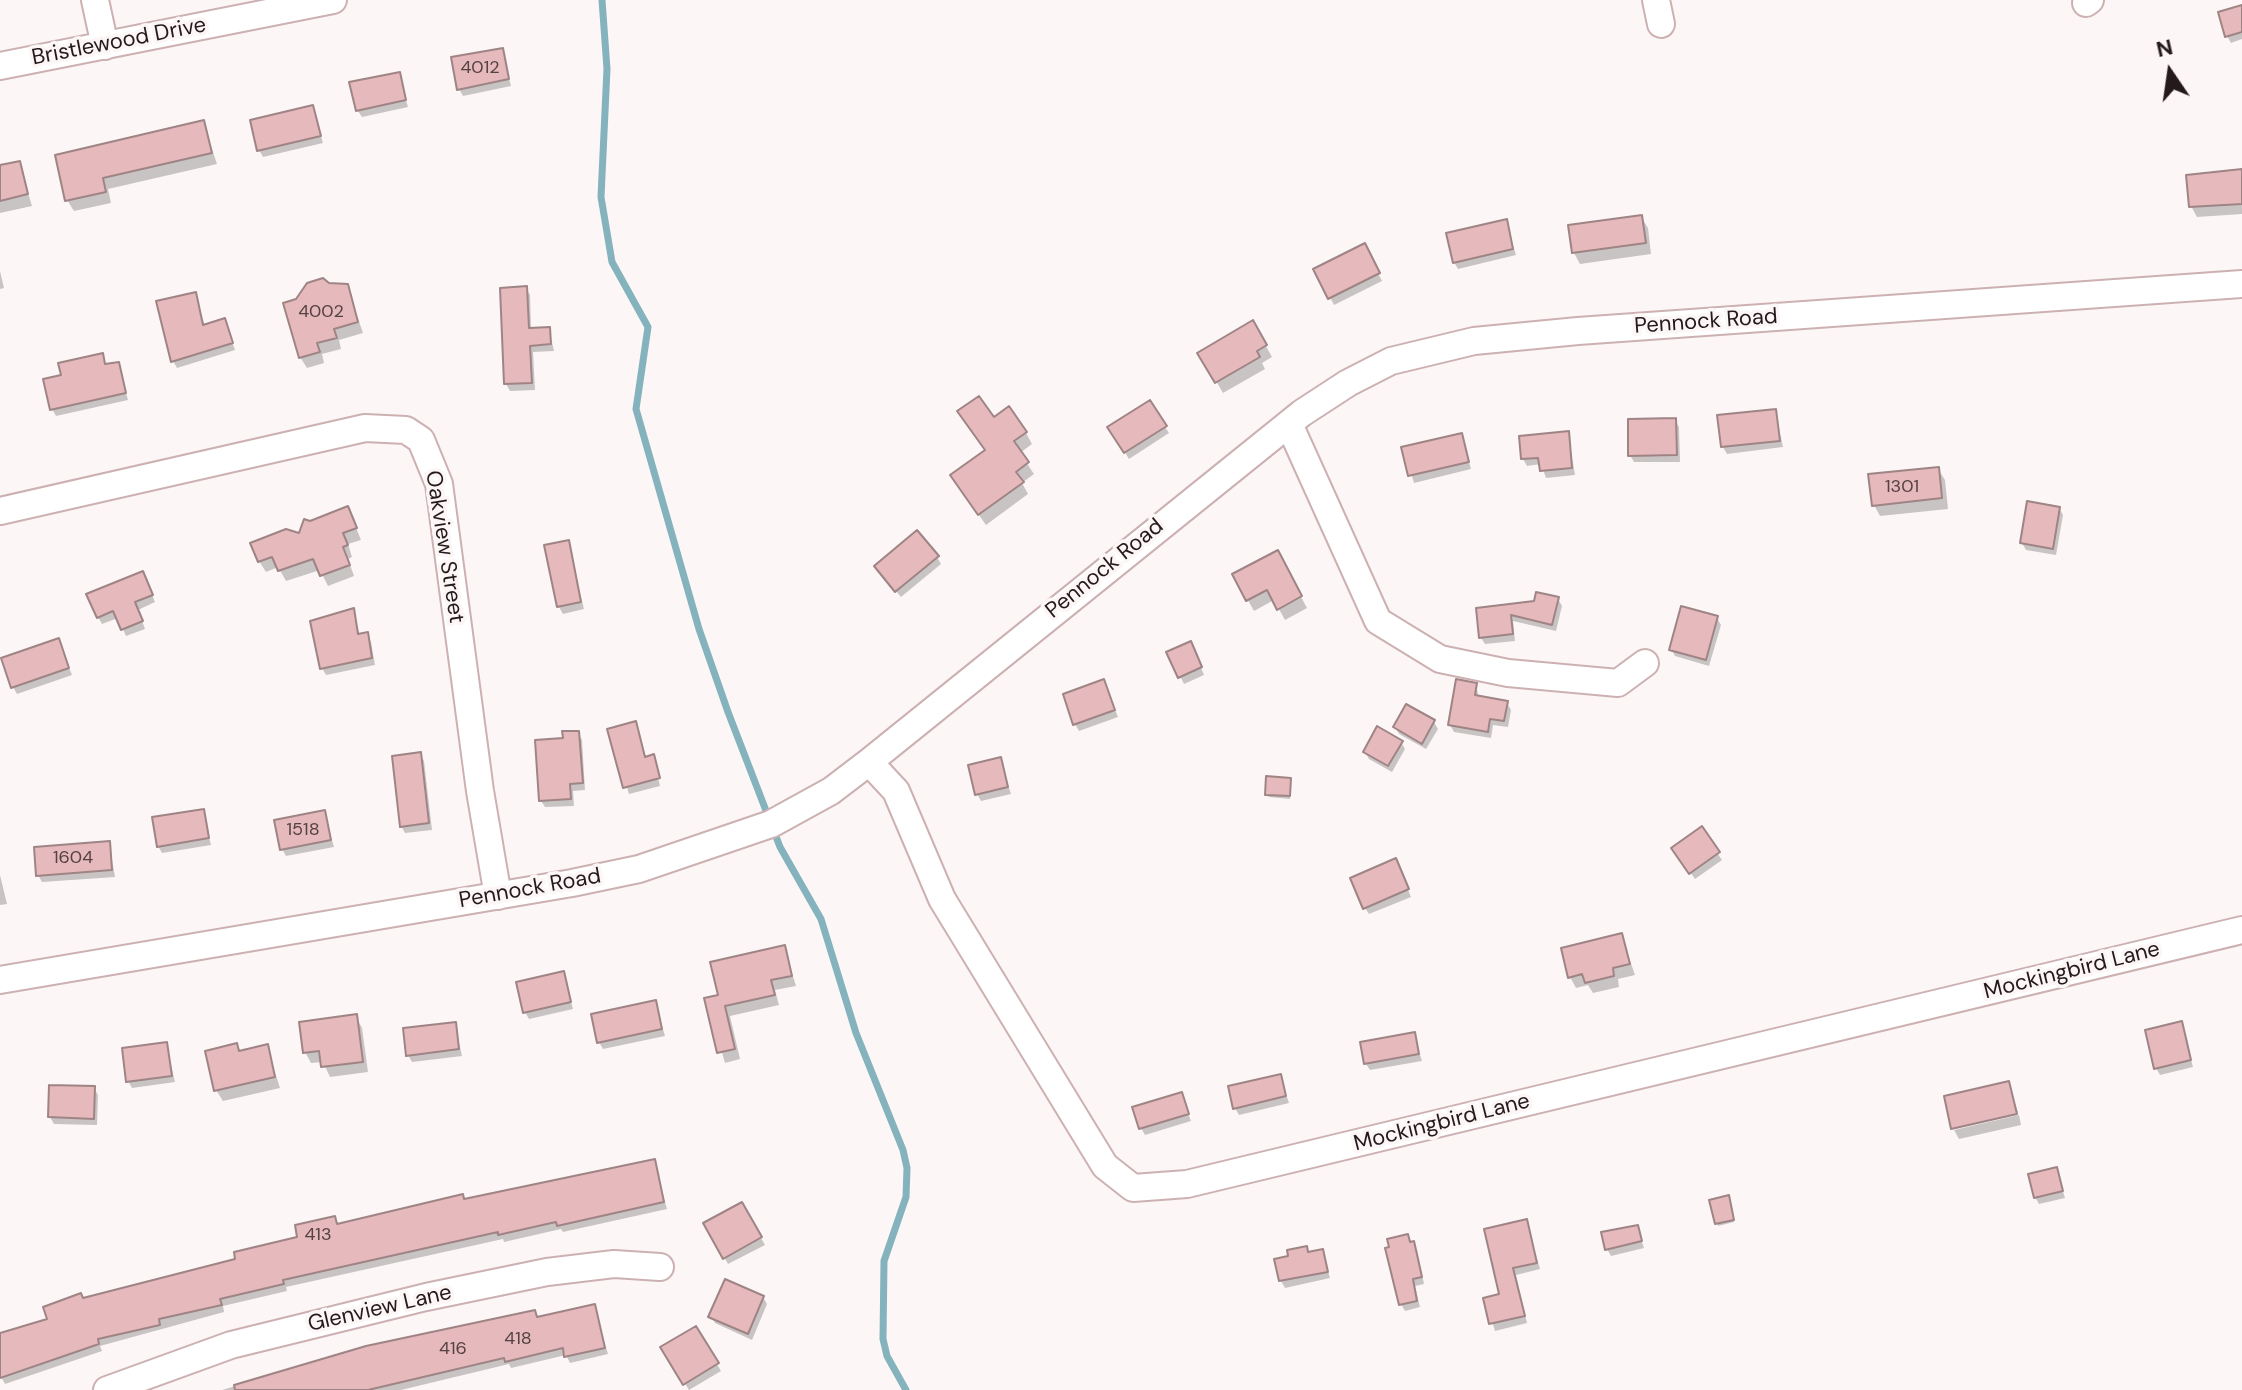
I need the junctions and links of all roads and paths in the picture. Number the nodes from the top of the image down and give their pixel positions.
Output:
1 (95, 0) edge
2 (333, 0) edge
3 (105, 46) junction
4 (0, 66) edge
5 (2242, 284) edge
6 (1289, 424) junction
7 (0, 511) edge
8 (1645, 663) dead end
9 (869, 762) junction
10 (498, 896) junction
11 (2242, 930) edge
12 (0, 980) edge
13 (660, 1267) dead end
14 (107, 1390) edge

1 - 3 street
2 - 3 street, Bristlewood Drive
3 - 4 street, Bristlewood Drive
5 - 6 street, Pennock Road
6 - 8 street
6 - 9 street, Pennock Road
7 - 10 street, Oakview Street
9 - 10 street, Pennock Road
9 - 11 street, Mockingbird Lane
10 - 12 street, Pennock Road
13 - 14 street, Glenview Lane

